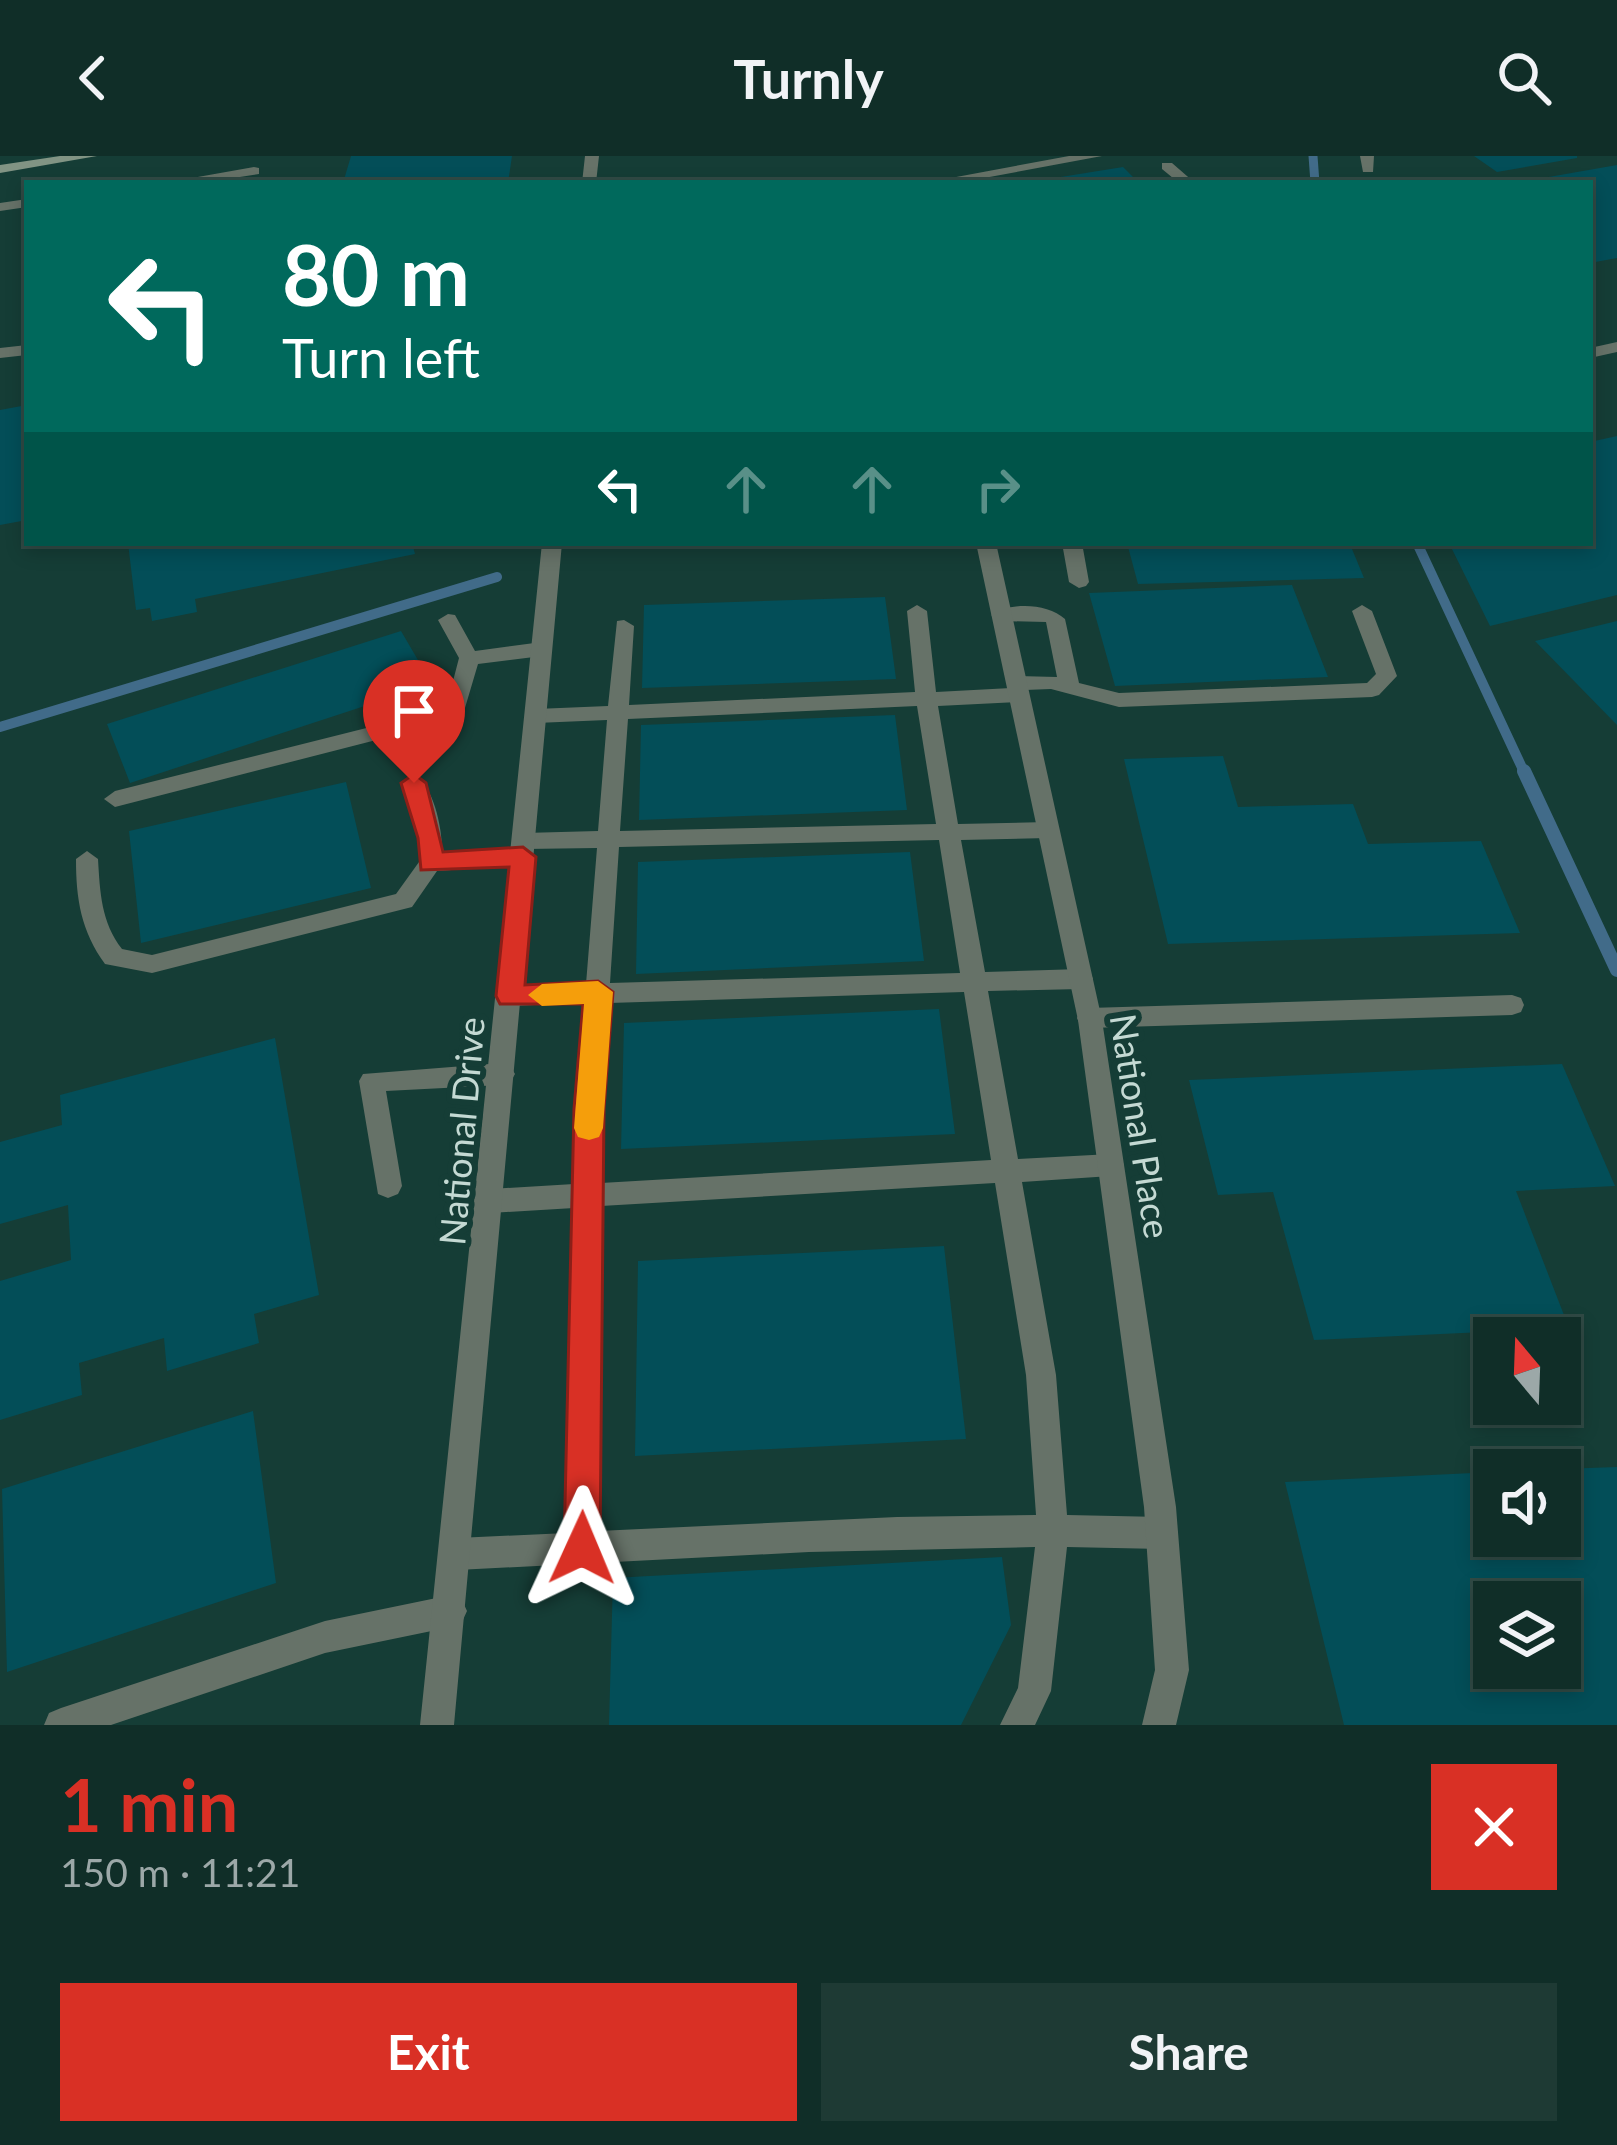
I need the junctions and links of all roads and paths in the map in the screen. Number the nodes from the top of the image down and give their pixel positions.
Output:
1 (90, 156) edge
2 (1095, 156) edge
3 (1167, 166) dead end
4 (0, 169) edge
5 (254, 171) dead end
6 (192, 180) edge
7 (949, 180) edge
8 (1184, 180) edge
9 (552, 546) edge
10 (987, 546) edge
11 (1073, 546) edge
12 (1079, 582) dead end
13 (1362, 610) dead end
14 (917, 611) dead end
15 (1001, 615) junction
16 (448, 620) dead end
17 (624, 626) dead end
18 (542, 649) junction
19 (469, 658) junction
20 (1070, 687) junction
21 (1018, 689) junction
22 (926, 699) junction
23 (615, 713) junction
24 (536, 716) junction
25 (414, 783) dead end
26 (115, 800) dead end
27 (1048, 830) junction
28 (948, 832) junction
29 (612, 839) junction
30 (523, 849) junction
31 (87, 859) dead end
32 (430, 863) junction
33 (1081, 979) junction
34 (973, 981) junction
35 (598, 992) junction
36 (510, 996) junction
37 (1512, 1005) dead end
38 (1089, 1018) junction
39 (502, 1074) junction
40 (1111, 1165) junction
41 (1005, 1171) junction
42 (388, 1186) dead end
43 (587, 1196) junction
44 (490, 1201) junction
45 (1053, 1531) junction
46 (1162, 1533) junction
47 (582, 1548) junction
48 (457, 1554) junction
49 (452, 1612) junction
50 (61, 1725) edge
51 (437, 1725) edge
52 (1017, 1725) edge
53 (1159, 1725) edge

1 - 4 street
2 - 7 street
3 - 8 street
5 - 6 street
9 - 18 street, National Drive
10 - 15 street, National Place
11 - 12 street
13 - 20 street
14 - 22 street
15 - 20 street
15 - 21 street, National Place
16 - 19 street
17 - 23 street
18 - 19 street
18 - 24 street, National Drive
19 - 26 street
20 - 21 street
21 - 22 street
21 - 27 street, National Place
22 - 23 street
22 - 28 street
23 - 24 street
23 - 29 street
24 - 30 street, National Drive
25 - 32 street
27 - 28 street
27 - 33 street, National Place
28 - 29 street
28 - 34 street
29 - 30 street
29 - 35 street
30 - 32 street
30 - 36 street, National Drive
31 - 32 street
33 - 34 street
33 - 38 street, National Place
34 - 35 street
34 - 41 street
35 - 36 street
35 - 43 street
36 - 39 street, National Drive
37 - 38 street
38 - 40 street, National Place
39 - 42 street
39 - 44 street, National Drive
40 - 41 street
40 - 46 street, National Place
41 - 43 street
41 - 45 street
43 - 44 street
43 - 47 street
44 - 48 street, National Drive
45 - 46 street
45 - 47 street
45 - 52 street
46 - 53 street, National Place
47 - 48 street
48 - 49 street, National Drive
49 - 50 street
49 - 51 street, National Drive

